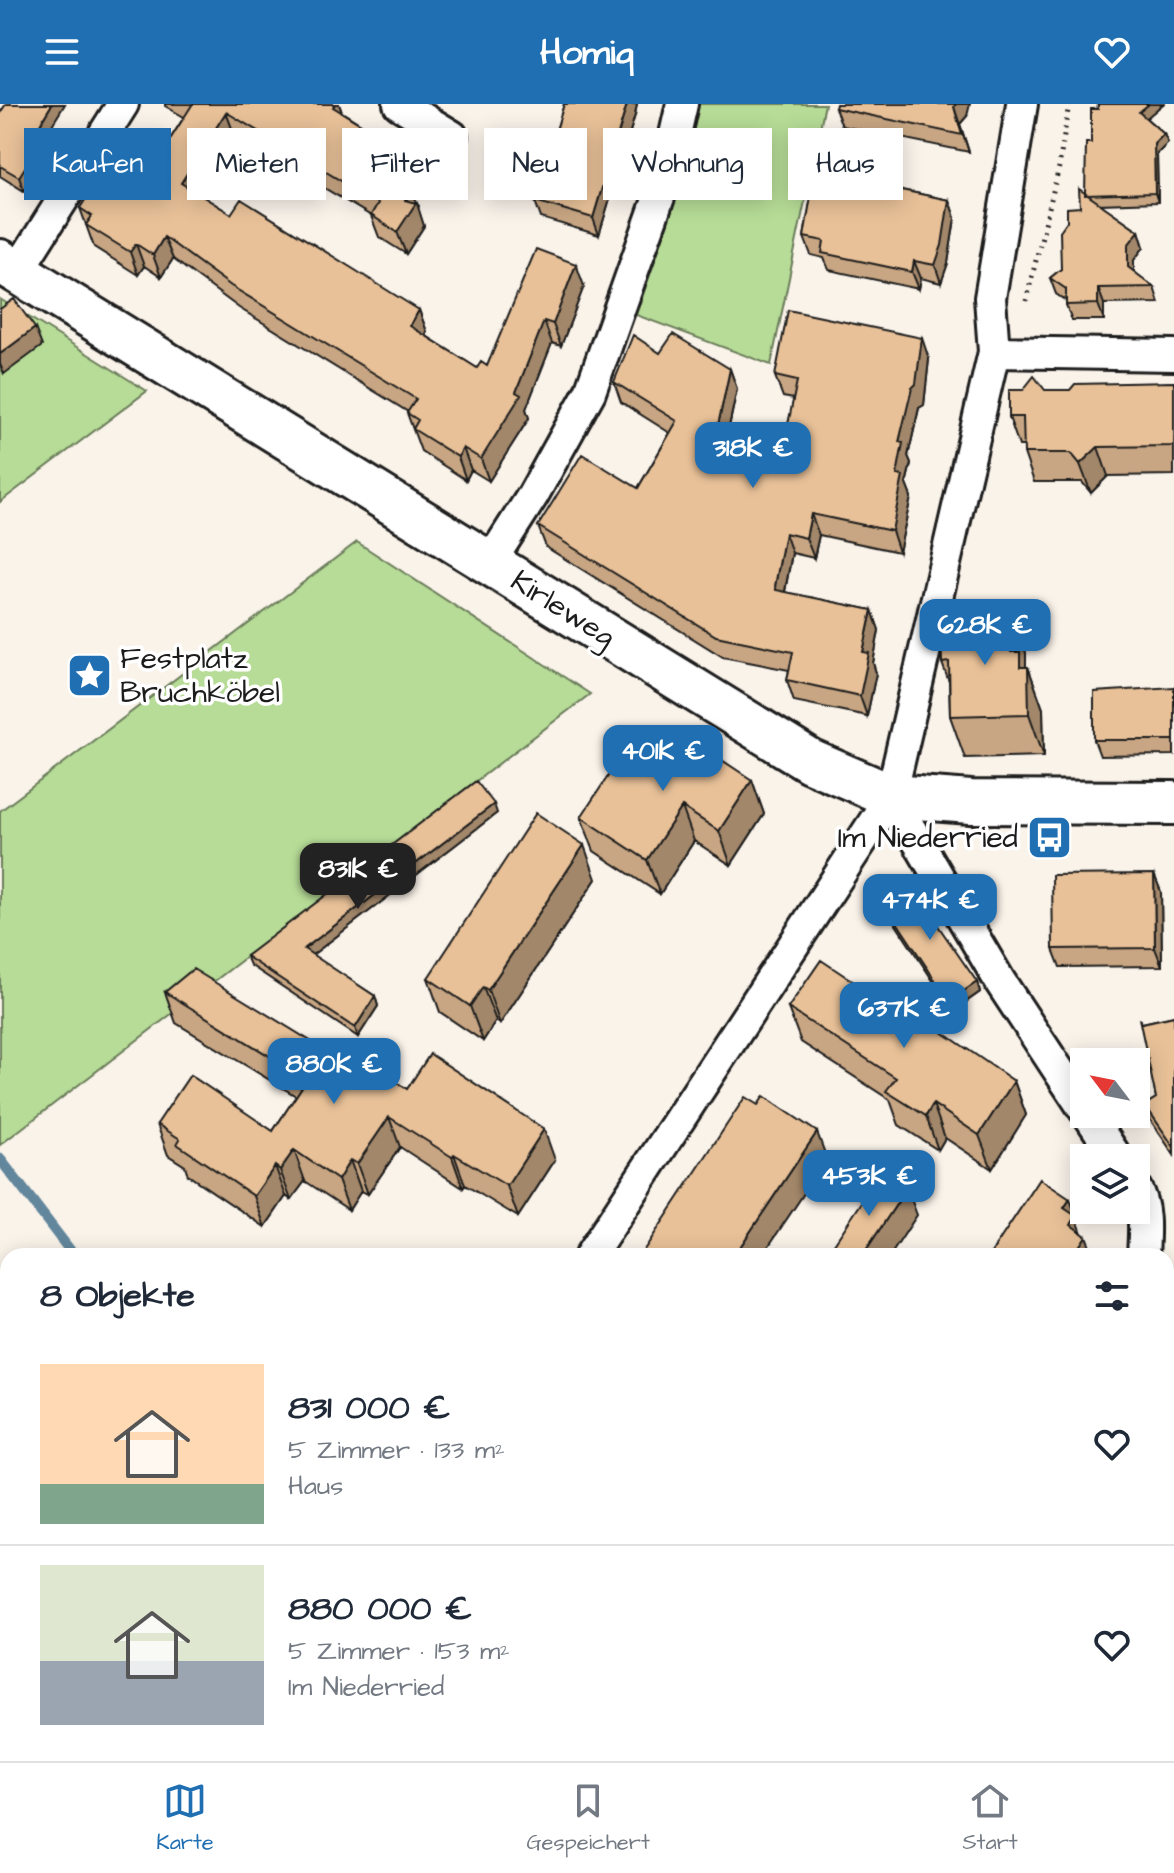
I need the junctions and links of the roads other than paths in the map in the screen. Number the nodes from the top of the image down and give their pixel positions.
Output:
1 (123, 104) edge
2 (682, 104) edge
3 (1022, 104) edge
4 (407, 106) edge
5 (440, 128) edge
6 (8, 266) edge
7 (994, 352) junction
8 (1174, 355) edge
9 (489, 564) junction
10 (891, 796) junction
11 (1174, 803) edge
12 (1070, 1088) edge
13 (1142, 1224) edge
14 (595, 1248) edge
15 (1143, 1248) edge

1 - 6 street
2 - 9 street
3 - 7 street
4 - 5 street
6 - 9 street, Kirleweg
7 - 8 street
7 - 10 street
9 - 10 street, Kirleweg
10 - 11 street, Kirleweg
10 - 12 street
10 - 14 street
13 - 15 street

